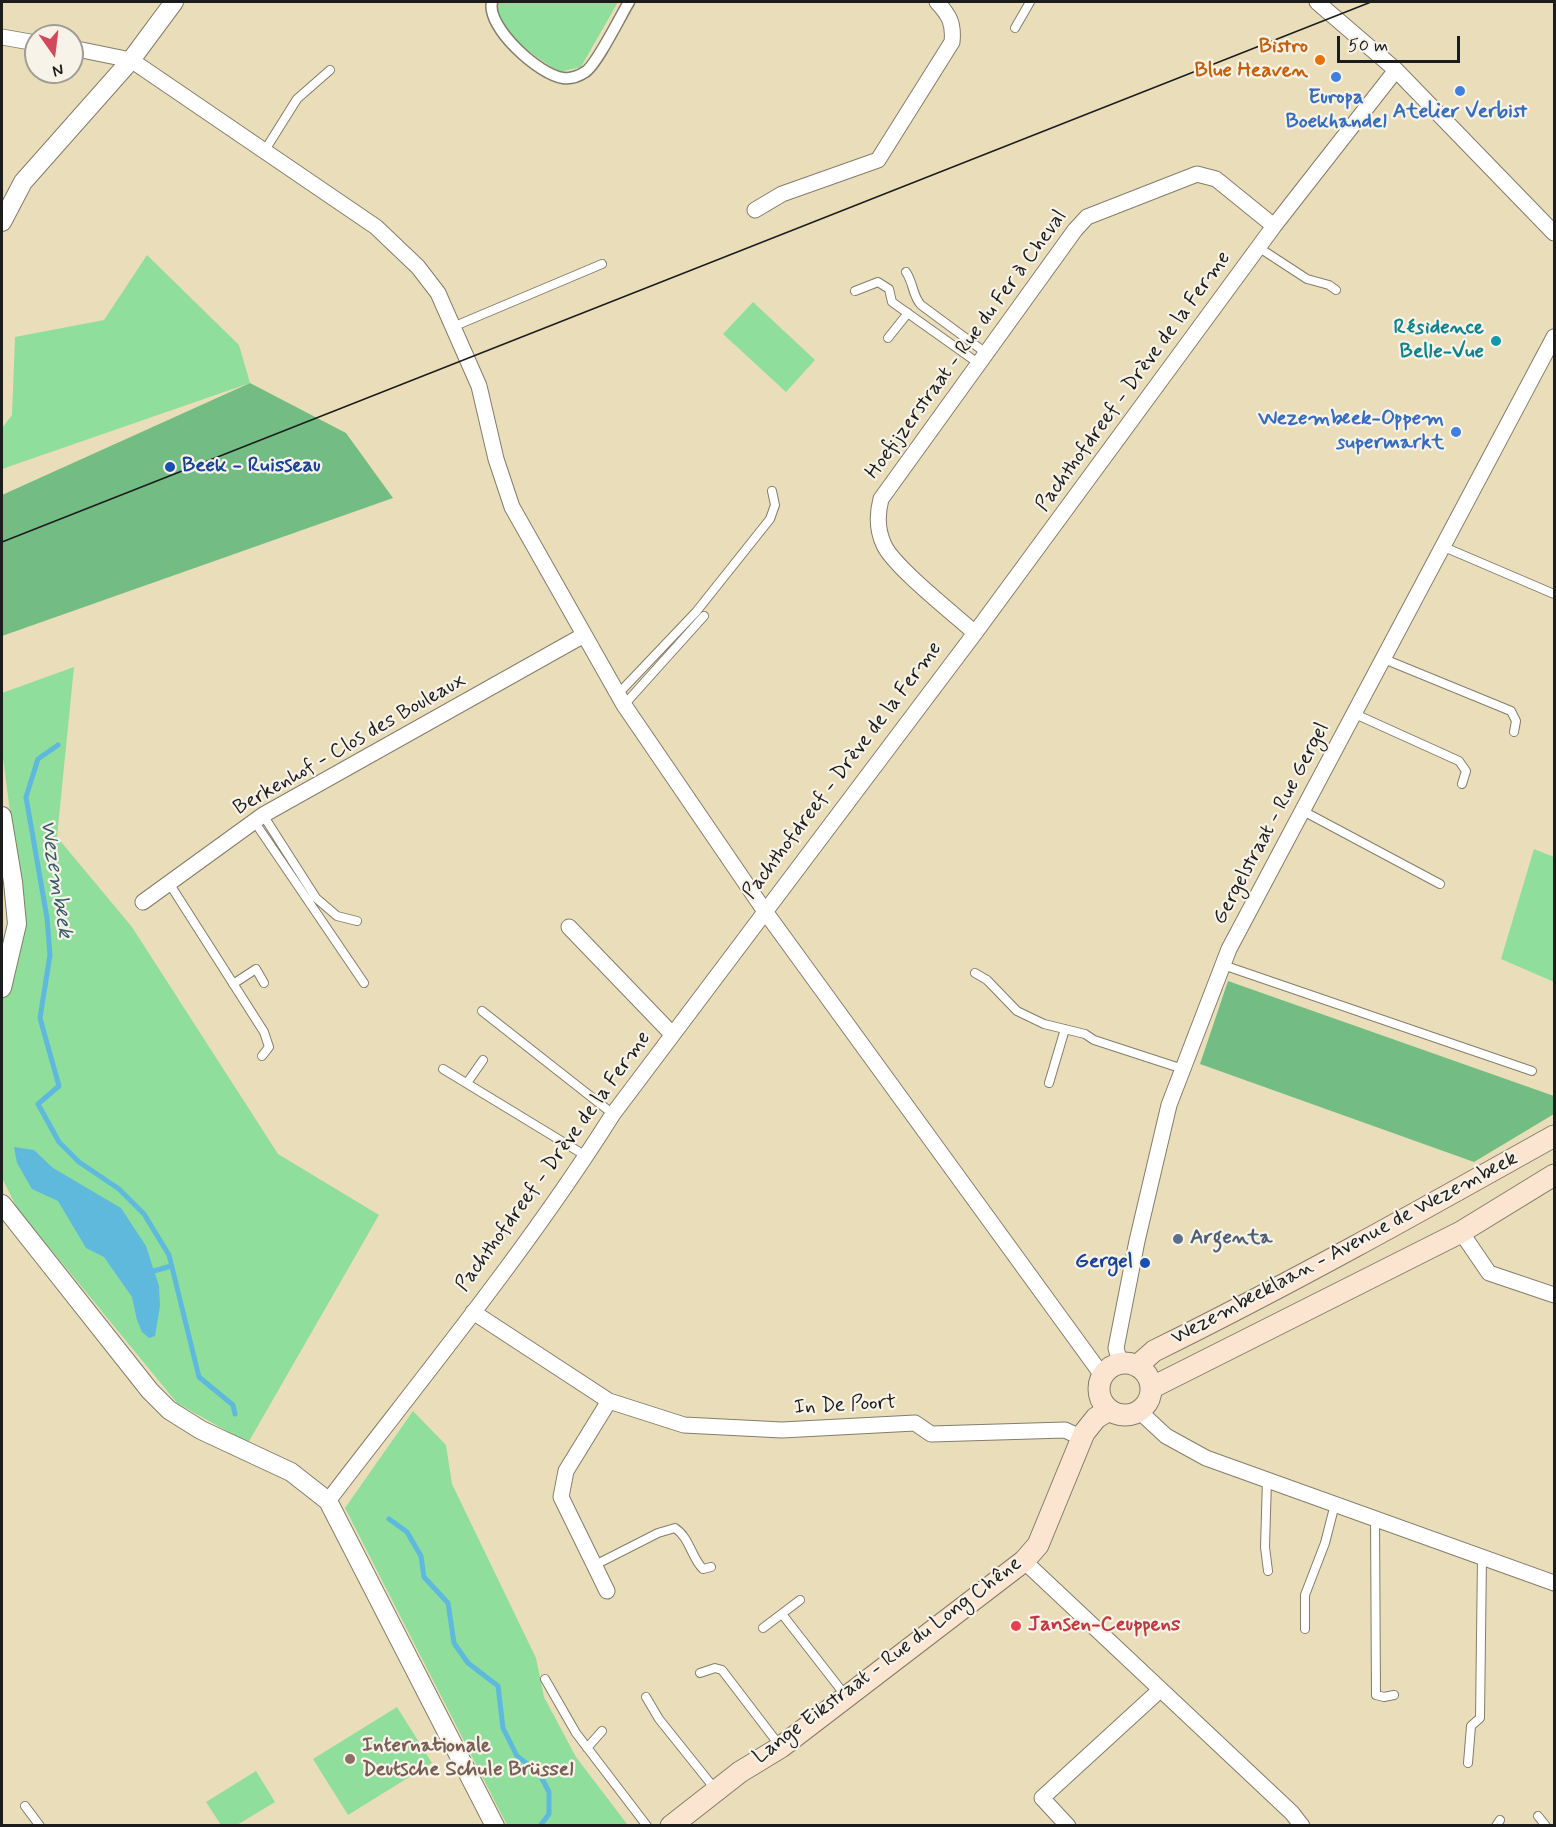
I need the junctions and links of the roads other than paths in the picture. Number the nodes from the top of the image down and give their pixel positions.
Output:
1 (174, 2) edge
2 (492, 2) edge
3 (629, 2) edge
4 (937, 2) edge
5 (1030, 2) edge
6 (1317, 2) edge
7 (1015, 28) dead end
8 (2, 37) edge
9 (24, 41) edge
10 (84, 50) edge
11 (131, 60) junction
12 (330, 70) dead end
13 (1396, 70) junction
14 (265, 150) junction
15 (755, 210) dead end
16 (3, 215) edge
17 (1274, 226) junction
18 (1554, 233) edge
19 (1258, 247) junction
20 (602, 264) dead end
21 (906, 272) dead end
22 (1336, 290) dead end
23 (855, 291) dead end
24 (908, 313) junction
25 (454, 326) junction
26 (1554, 337) edge
27 (888, 338) dead end
28 (982, 358) junction
29 (772, 491) dead end
30 (1444, 547) junction
31 (1554, 594) edge
32 (704, 616) dead end
33 (975, 633) junction
34 (584, 635) junction
35 (1384, 659) junction
36 (621, 699) junction
37 (1355, 714) junction
38 (1514, 732) dead end
39 (1462, 784) dead end
40 (1303, 811) junction
41 (2, 816) edge
42 (258, 818) junction
43 (170, 884) junction
44 (1440, 884) dead end
45 (143, 902) dead end
46 (764, 910) junction
47 (357, 921) dead end
48 (569, 927) dead end
49 (1223, 965) junction
50 (975, 973) dead end
51 (264, 983) dead end
52 (233, 984) junction
53 (364, 984) dead end
54 (2, 988) edge
55 (482, 1011) dead end
56 (1065, 1029) junction
57 (672, 1034) junction
58 (262, 1056) dead end
59 (483, 1060) dead end
60 (443, 1069) dead end
61 (1183, 1069) junction
62 (1532, 1071) dead end
63 (467, 1083) junction
64 (1049, 1083) dead end
65 (613, 1114) junction
66 (1554, 1136) edge
67 (586, 1156) junction
68 (1554, 1175) edge
69 (2, 1204) edge
70 (1461, 1232) junction
71 (1554, 1295) edge
72 (473, 1312) junction
73 (1129, 1364) junction
74 (1102, 1375) junction
75 (1151, 1388) junction
76 (609, 1401) junction
77 (1109, 1410) junction
78 (1139, 1411) junction
79 (1082, 1438) junction
80 (1267, 1480) junction
81 (328, 1501) junction
82 (1335, 1504) junction
83 (1376, 1518) junction
84 (1482, 1557) junction
85 (1024, 1561) junction
86 (595, 1565) junction
87 (711, 1568) dead end
88 (1268, 1571) dead end
89 (1554, 1583) edge
90 (607, 1592) dead end
91 (800, 1600) dead end
92 (782, 1614) junction
93 (763, 1628) dead end
94 (1305, 1629) dead end
95 (700, 1673) dead end
96 (545, 1679) dead end
97 (1160, 1690) junction
98 (1394, 1695) dead end
99 (646, 1697) dead end
100 (846, 1697) junction
101 (602, 1731) dead end
102 (781, 1747) junction
103 (587, 1748) junction
104 (1468, 1763) dead end
105 (716, 1790) junction
106 (26, 1806) dead end
107 (1538, 1816) dead end
108 (40, 1826) edge
109 (495, 1826) edge
110 (647, 1826) edge
111 (671, 1826) edge
112 (1068, 1826) edge
113 (1302, 1826) edge
114 (1546, 1826) edge

1 - 11 street
2 - 3 street
4 - 15 street
5 - 7 lane
6 - 13 street
8 - 9 street
10 - 11 street
11 - 14 street
11 - 16 street
12 - 14 lane
13 - 17 street, Pachthofdreef - Drève de la Ferme
13 - 18 street
14 - 25 street
17 - 19 street, Pachthofdreef - Drève de la Ferme
17 - 28 street, Hoefijzerstraat - Rue du Fer à Cheval
19 - 22 lane
19 - 33 street, Pachthofdreef - Drève de la Ferme
20 - 25 lane
21 - 28 lane
23 - 24 lane
24 - 27 lane
24 - 28 lane
25 - 34 street
26 - 30 street, Gergelstraat - Rue Gergel
28 - 33 street, Hoefijzerstraat - Rue du Fer à Cheval
29 - 36 lane
30 - 31 lane
30 - 35 street, Gergelstraat - Rue Gergel
32 - 36 lane
33 - 46 street, Pachthofdreef - Drève de la Ferme
34 - 36 street
34 - 42 street, Berkenhof - Clos des Bouleaux
35 - 37 street, Gergelstraat - Rue Gergel
35 - 38 lane
36 - 46 street
37 - 39 lane
37 - 40 street, Gergelstraat - Rue Gergel
40 - 44 lane
40 - 49 street, Gergelstraat - Rue Gergel
41 - 54 street
42 - 43 street, Berkenhof - Clos des Bouleaux
42 - 47 lane
42 - 53 lane
43 - 45 street, Berkenhof - Clos des Bouleaux
43 - 52 lane
46 - 57 street, Pachthofdreef - Drève de la Ferme
46 - 74 street
48 - 57 street
49 - 61 street, Gergelstraat - Rue Gergel
49 - 62 lane
50 - 56 lane
51 - 52 lane
52 - 58 lane
55 - 65 lane
56 - 61 lane
56 - 64 lane
57 - 65 street, Pachthofdreef - Drève de la Ferme
59 - 63 lane
60 - 63 lane
61 - 73 street, Gergelstraat - Rue Gergel
63 - 67 lane
65 - 67 street, Pachthofdreef - Drève de la Ferme
66 - 73 main road, Wezembeeklaan - Avenue de Wezembeek
67 - 72 street, Pachthofdreef - Drève de la Ferme
68 - 70 main road, Wezembeeklaan - Avenue de Wezembeek
69 - 81 street
70 - 71 street
70 - 75 main road, Wezembeeklaan - Avenue de Wezembeek
72 - 76 street, In De Poort
72 - 81 street, Pachthofdreef - Drève de la Ferme
73 - 74 main road, Wezembeeklaan - Avenue de Wezembeek
73 - 75 main road
74 - 77 main road
75 - 78 main road
76 - 79 street, In De Poort
76 - 86 street
77 - 78 main road
77 - 79 main road, Lange Eikstraat - Rue du Long Chêne
78 - 80 street
79 - 85 main road, Lange Eikstraat - Rue du Long Chêne
80 - 82 street
80 - 88 lane
81 - 109 street
82 - 83 street
82 - 94 lane
83 - 84 street
83 - 98 lane
84 - 89 street
84 - 104 lane
85 - 97 street
85 - 100 main road, Lange Eikstraat - Rue du Long Chêne
86 - 87 lane
86 - 90 street
91 - 92 lane
92 - 93 lane
92 - 100 lane
95 - 102 lane
96 - 103 lane
97 - 112 street
97 - 113 street
99 - 105 lane
100 - 102 main road, Lange Eikstraat - Rue du Long Chêne
101 - 103 lane
102 - 105 main road, Lange Eikstraat - Rue du Long Chêne
103 - 110 lane
105 - 111 main road, Lange Eikstraat - Rue du Long Chêne
106 - 108 lane
107 - 114 lane

